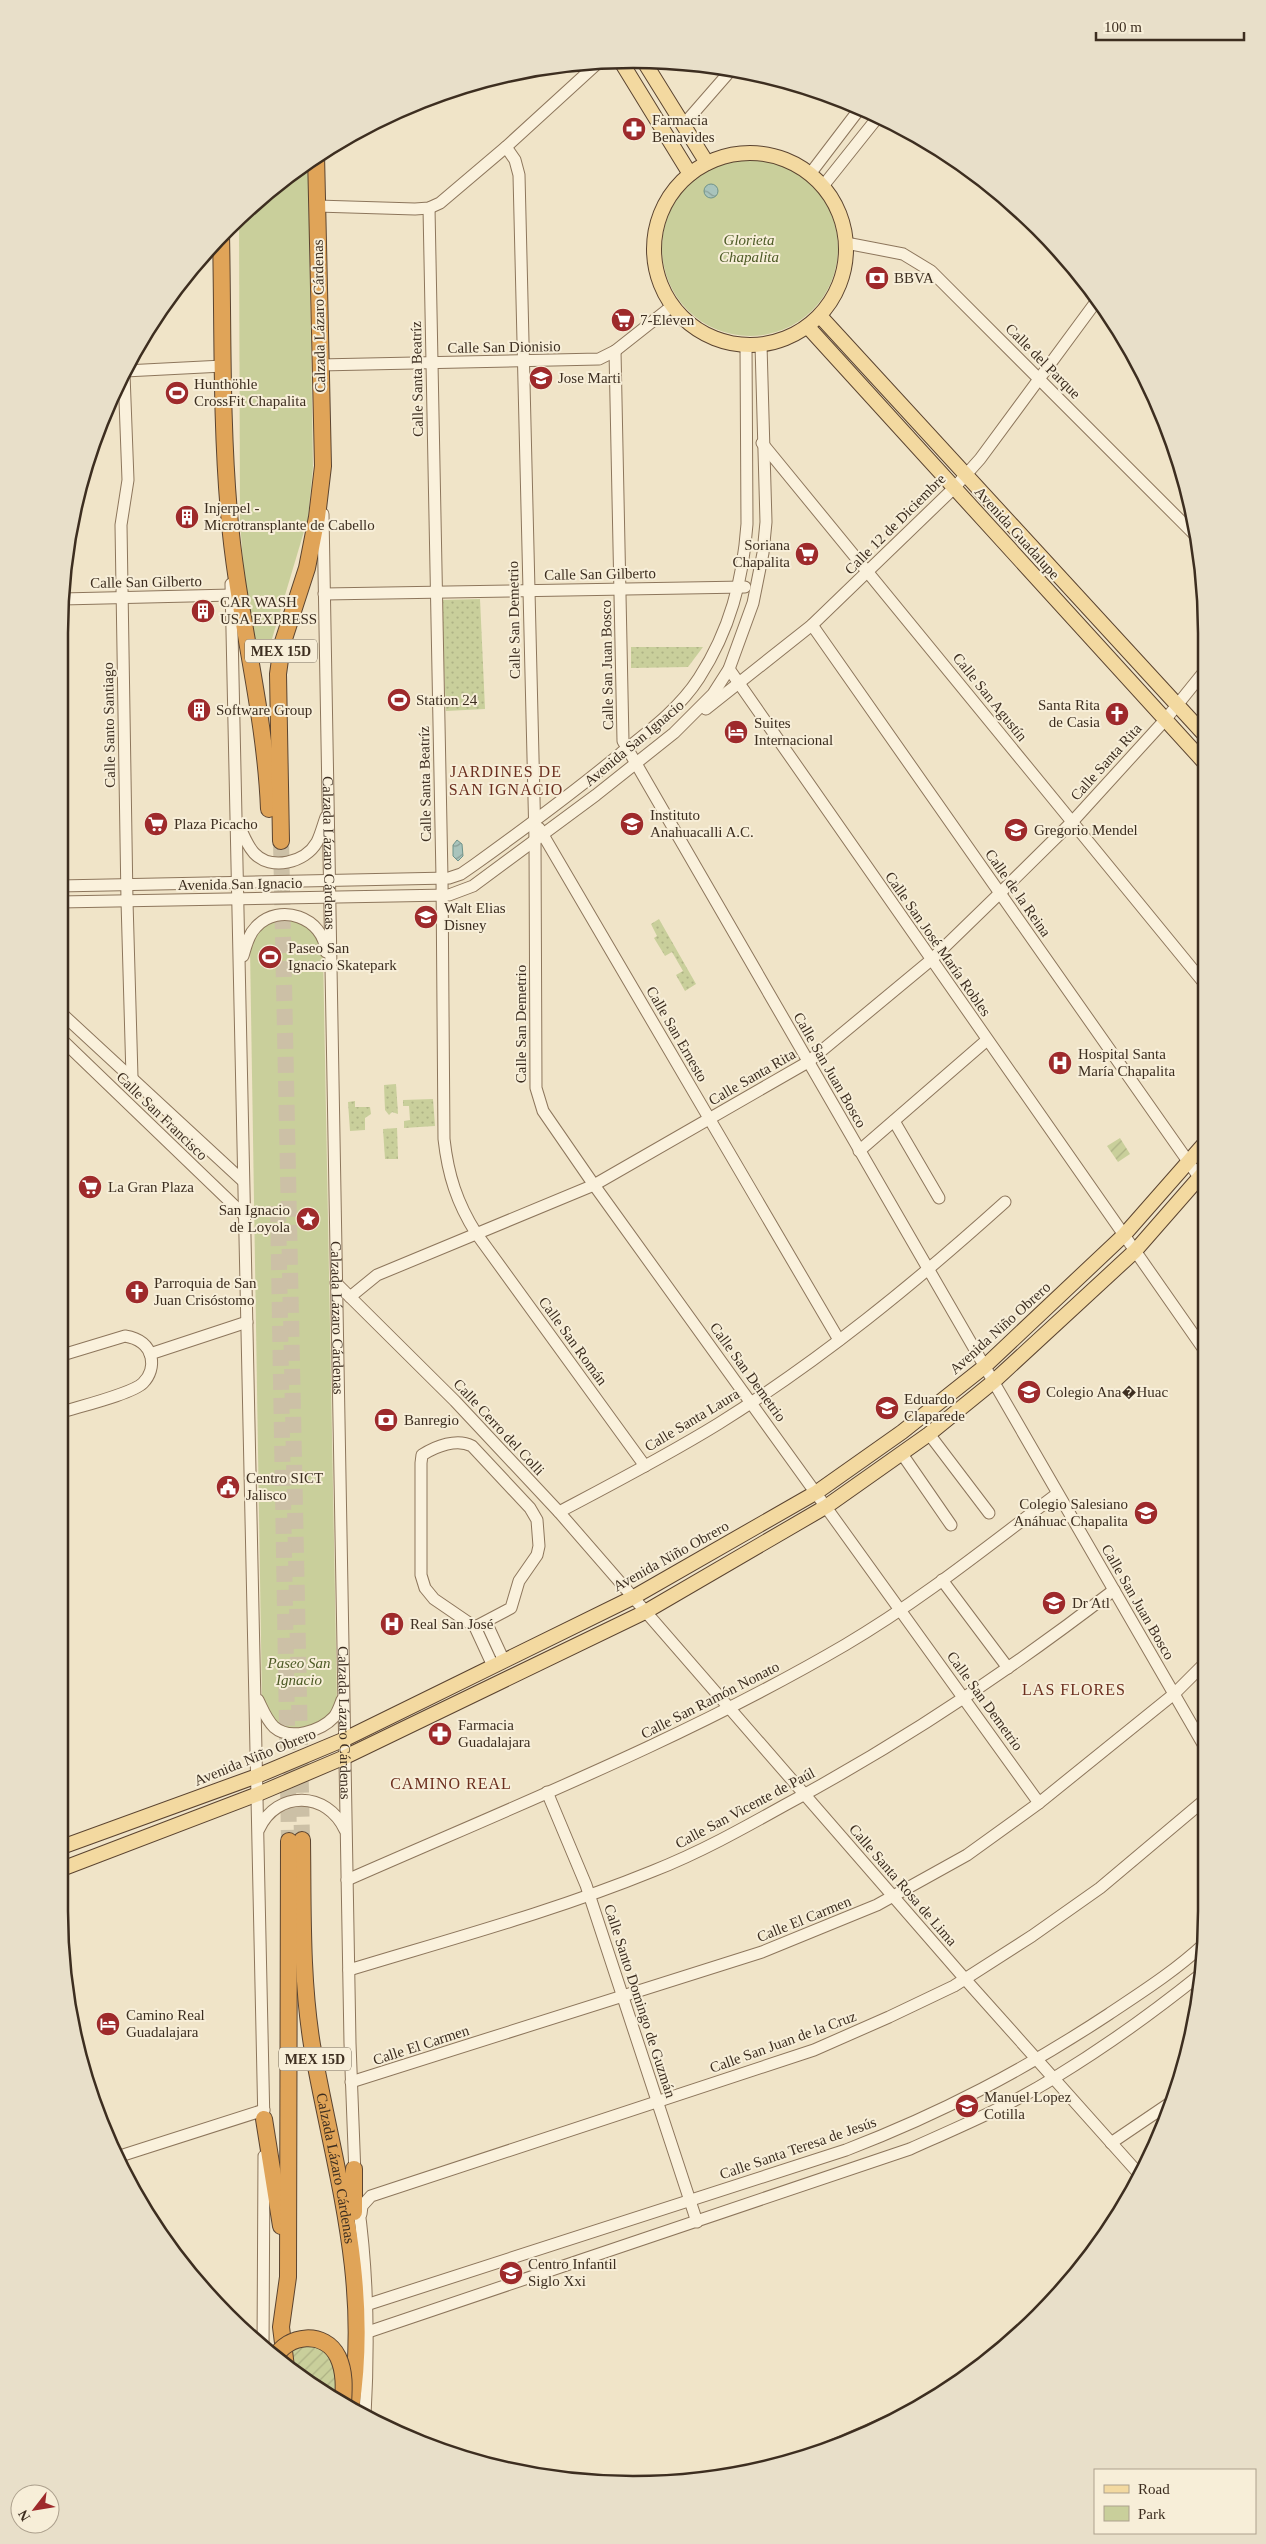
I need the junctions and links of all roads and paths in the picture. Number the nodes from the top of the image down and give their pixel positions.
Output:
1 (625, 68) edge
2 (649, 68) edge
3 (591, 69) edge
4 (727, 75) edge
5 (856, 114) edge
6 (874, 122) edge
7 (684, 124) junction
8 (506, 148) junction
9 (707, 163) junction
10 (317, 164) edge
11 (690, 174) junction
12 (810, 174) junction
13 (823, 186) junction
14 (317, 206) junction
15 (430, 208) junction
16 (846, 243) junction
17 (221, 246) edge
18 (1093, 305) edge
19 (672, 306) junction
20 (820, 316) junction
21 (808, 327) junction
22 (761, 345) junction
23 (746, 346) junction
24 (615, 351) junction
25 (523, 361) junction
26 (432, 363) junction
27 (319, 364) junction
28 (224, 366) junction
29 (132, 372) edge
30 (1039, 379) junction
31 (125, 386) edge
32 (747, 443) junction
33 (763, 443) junction
34 (323, 466) junction
35 (967, 473) junction
36 (954, 488) junction
37 (229, 512) junction
38 (1189, 529) edge
39 (869, 573) junction
40 (739, 587) junction
41 (757, 587) junction
42 (620, 589) junction
43 (528, 590) junction
44 (435, 592) junction
45 (324, 594) junction
46 (232, 595) junction
47 (122, 597) junction
48 (69, 599) edge
49 (812, 625) junction
50 (729, 669) junction
51 (1198, 679) edge
52 (739, 684) junction
53 (1178, 705) junction
54 (1165, 720) junction
55 (1198, 727) edge
56 (674, 733) junction
57 (627, 749) junction
58 (1198, 756) edge
59 (636, 763) junction
60 (328, 811) junction
61 (237, 819) junction
62 (534, 821) junction
63 (1072, 821) junction
64 (539, 837) junction
65 (442, 878) junction
66 (330, 880) junction
67 (238, 882) junction
68 (126, 884) junction
69 (68, 886) edge
70 (1000, 893) junction
71 (442, 896) junction
72 (330, 897) junction
73 (239, 900) junction
74 (126, 901) junction
75 (68, 902) edge
76 (931, 960) junction
77 (240, 965) junction
78 (1198, 976) edge
79 (332, 1013) junction
80 (68, 1019) edge
81 (987, 1040) junction
82 (68, 1046) edge
83 (808, 1062) junction
84 (132, 1077) junction
85 (173, 1118) junction
86 (710, 1119) junction
87 (894, 1121) junction
88 (158, 1132) junction
89 (859, 1151) junction
90 (1198, 1151) edge
91 (1189, 1162) junction
92 (1198, 1170) edge
93 (1198, 1179) edge
94 (243, 1181) junction
95 (594, 1185) junction
96 (939, 1198) dead end
97 (1005, 1202) dead end
98 (245, 1216) junction
99 (476, 1233) junction
100 (1124, 1235) junction
101 (1135, 1250) junction
102 (929, 1270) junction
103 (336, 1284) junction
104 (350, 1297) junction
105 (247, 1322) junction
106 (839, 1340) junction
107 (1198, 1341) edge
108 (68, 1353) edge
109 (150, 1354) junction
110 (984, 1367) junction
111 (993, 1382) junction
112 (752, 1402) junction
113 (68, 1410) edge
114 (928, 1434) junction
115 (902, 1454) junction
116 (645, 1466) junction
117 (817, 1492) junction
118 (1057, 1494) junction
119 (827, 1506) junction
120 (559, 1512) junction
121 (989, 1513) dead end
122 (951, 1525) dead end
123 (942, 1580) junction
124 (1114, 1590) junction
125 (632, 1598) junction
126 (901, 1610) junction
127 (645, 1612) junction
128 (481, 1625) junction
129 (499, 1663) junction
130 (1008, 1668) junction
131 (1198, 1670) edge
132 (256, 1694) junction
133 (1174, 1694) junction
134 (344, 1696) junction
135 (965, 1699) junction
136 (730, 1710) junction
137 (1198, 1735) edge
138 (345, 1739) junction
139 (345, 1757) junction
140 (257, 1776) junction
141 (546, 1792) junction
142 (258, 1794) junction
143 (805, 1795) junction
144 (1039, 1803) junction
145 (1198, 1806) edge
146 (258, 1831) junction
147 (346, 1834) junction
148 (68, 1845) edge
149 (68, 1867) edge
150 (348, 1880) junction
151 (590, 1895) junction
152 (894, 1897) junction
153 (1197, 1950) edge
154 (349, 1970) junction
155 (1194, 1979) edge
156 (965, 1980) junction
157 (623, 1996) junction
158 (1038, 2059) junction
159 (1054, 2078) junction
160 (351, 2082) junction
161 (658, 2103) junction
162 (1162, 2108) edge
163 (264, 2115) junction
164 (1111, 2143) junction
165 (123, 2155) edge
166 (354, 2169) junction
167 (1135, 2170) edge
168 (690, 2200) junction
169 (360, 2218) junction
170 (697, 2222) junction
171 (355, 2274) junction
172 (288, 2277) junction
173 (366, 2305) junction
174 (368, 2332) junction
175 (263, 2339) edge
176 (280, 2352) edge
177 (285, 2356) edge
178 (349, 2400) edge
179 (351, 2402) edge
180 (365, 2409) edge

1 - 11 main road
2 - 7 main road
3 - 8 street
4 - 7 street
5 - 12 street
6 - 13 street
7 - 9 main road
8 - 15 street
8 - 25 street, Calle San Demetrio
9 - 11 main road
9 - 12 main road
10 - 14 highway, Calzada Lázaro Cárdenas / MEX 15D
11 - 19 main road
12 - 13 main road
13 - 16 main road
14 - 15 street
14 - 27 highway, Calzada Lázaro Cárdenas / MEX 15D
15 - 26 street, Calle Santa Beatríz
16 - 20 main road
16 - 30 street, Calle del Parque
17 - 28 highway, Calzada Lázaro Cárdenas / MEX 15D
18 - 30 street, Calle 12 de Diciembre
19 - 23 main road
19 - 24 street, Calle San Dionisio
20 - 21 main road
20 - 35 main road, Avenida Guadalupe
21 - 22 main road
21 - 36 main road, Avenida Guadalupe
22 - 23 main road
22 - 33 street, Avenida San Ignacio
23 - 32 street, Avenida San Ignacio
24 - 25 street, Calle San Dionisio
24 - 42 street, Calle San Juan Bosco
25 - 26 street, Calle San Dionisio
25 - 43 street, Calle San Demetrio
26 - 27 street, Calle San Dionisio
26 - 44 street, Calle Santa Beatríz
27 - 34 highway, Calzada Lázaro Cárdenas / MEX 15D
28 - 29 street
28 - 37 highway, Calzada Lázaro Cárdenas / MEX 15D
30 - 35 street, Calle 12 de Diciembre
30 - 38 street, Calle del Parque
31 - 47 street, Calle Santo Santiago
32 - 33 street
32 - 40 street, Avenida San Ignacio
33 - 39 street, Calle San Agustín
33 - 41 street, Avenida San Ignacio
34 - 37 highway, Calzada Lázaro Cárdenas / MEX 15D
34 - 45 street, Calzada Lázaro Cárdenas
35 - 36 street, Calle 12 de Diciembre
35 - 53 main road, Avenida Guadalupe
36 - 39 street, Calle 12 de Diciembre
36 - 54 main road, Avenida Guadalupe
37 - 46 street, Calzada Lázaro Cárdenas
39 - 49 street, Calle 12 de Diciembre
39 - 63 street, Calle San Agustín
40 - 41 street, Calle San Gilberto
40 - 42 street, Calle San Gilberto
40 - 57 street, Avenida San Ignacio
41 - 50 street, Avenida San Ignacio
42 - 43 street, Calle San Gilberto
42 - 57 street, Calle San Juan Bosco
43 - 44 street, Calle San Gilberto
43 - 62 street, Calle San Demetrio
44 - 45 street, Calle San Gilberto
44 - 65 street, Calle Santa Beatríz
45 - 60 street, Calzada Lázaro Cárdenas
46 - 47 street, Calle San Gilberto
46 - 61 street, Calzada Lázaro Cárdenas
47 - 48 street, Calle San Gilberto
47 - 68 street, Calle Santo Santiago
49 - 52 street, Calle 12 de Diciembre
49 - 70 street, Calle de la Reina
50 - 52 street, Calle San José María Robles
50 - 56 street, Avenida San Ignacio
51 - 53 street, Calle Santa Rita
52 - 56 street, Calle 12 de Diciembre
52 - 76 street, Calle San José María Robles
53 - 54 street, Calle Santa Rita
53 - 55 main road, Avenida Guadalupe
54 - 58 main road, Avenida Guadalupe
54 - 63 street, Calle Santa Rita
56 - 59 street, Avenida San Ignacio
57 - 59 street, Calle San Juan Bosco
57 - 62 street, Avenida San Ignacio
59 - 64 street, Avenida San Ignacio
59 - 83 street, Calle San Juan Bosco
60 - 61 street
60 - 66 street, Calzada Lázaro Cárdenas
61 - 67 street, Calzada Lázaro Cárdenas
62 - 64 street, Calle San Demetrio
62 - 65 street, Avenida San Ignacio
63 - 70 street, Calle Santa Rita
63 - 78 street, Calle San Agustín
64 - 71 street, Avenida San Ignacio
64 - 86 street, Calle San Ernesto
64 - 95 street, Calle San Demetrio
65 - 66 street, Avenida San Ignacio
65 - 71 street, Calle Santa Beatríz
66 - 67 street, Avenida San Ignacio
66 - 72 street, Calzada Lázaro Cárdenas
67 - 68 street, Avenida San Ignacio
67 - 73 street, Calzada Lázaro Cárdenas
68 - 69 street, Avenida San Ignacio
68 - 74 street, Calle Santo Santiago
70 - 76 street, Calle Santa Rita
70 - 91 street, Calle de la Reina
71 - 72 street, Avenida San Ignacio
71 - 99 street, Calle Santa Beatríz
72 - 73 street, Avenida San Ignacio
72 - 79 street, Calzada Lázaro Cárdenas
73 - 74 street, Avenida San Ignacio
73 - 77 street, Calzada Lázaro Cárdenas
74 - 75 street, Avenida San Ignacio
74 - 84 street, Calle Santo Santiago
76 - 81 street, Calle San José María Robles
76 - 83 street, Calle Santa Rita
77 - 79 street
77 - 94 street, Calzada Lázaro Cárdenas
79 - 103 street, Calzada Lázaro Cárdenas
80 - 84 street, Calle San Francisco
81 - 87 street
81 - 100 street, Calle San José María Robles
82 - 88 street, Calle San Francisco
83 - 86 street, Calle Santa Rita
83 - 89 street, Calle San Juan Bosco
84 - 85 street, Calle San Francisco
85 - 88 street
85 - 94 street, Calle San Francisco
86 - 95 street, Calle Santa Rita
86 - 106 street, Calle San Ernesto
87 - 89 street
87 - 96 street
88 - 98 street, Calle San Francisco
89 - 102 street, Calle San Juan Bosco
90 - 91 main road, Avenida Niño Obrero
91 - 92 street, Calle de la Reina
91 - 100 main road, Avenida Niño Obrero
93 - 101 main road
94 - 98 street, Calzada Lázaro Cárdenas
95 - 99 street, Calle Santa Rita
95 - 112 street, Calle San Demetrio
97 - 102 street, Calle Santa Laura
98 - 105 street, Calzada Lázaro Cárdenas
99 - 104 street, Calle Santa Rita
99 - 116 street, Calle San Román
100 - 101 street, Calle San José María Robles
100 - 110 main road, Avenida Niño Obrero
101 - 107 street, Calle San José María Robles
101 - 111 main road
102 - 106 street, Calle Santa Laura
102 - 110 street, Calle San Juan Bosco
103 - 104 street, Calle Cerro del Colli
103 - 134 street, Calzada Lázaro Cárdenas
104 - 120 street, Calle Cerro del Colli
105 - 109 street
105 - 132 street, Calzada Lázaro Cárdenas
106 - 112 street, Calle Santa Laura
108 - 109 street
109 - 113 street
110 - 111 street, Calle San Juan Bosco
110 - 117 main road, Avenida Niño Obrero
111 - 114 main road
111 - 118 street, Calle San Juan Bosco
112 - 116 street, Calle Santa Laura
112 - 117 street, Calle San Demetrio
114 - 115 main road
114 - 121 street
115 - 119 main road
115 - 122 street
116 - 120 street, Calle Santa Laura
117 - 119 street, Calle San Demetrio
117 - 125 main road, Avenida Niño Obrero
118 - 123 street, Calle San Ramón Nonato
118 - 124 street, Calle San Juan Bosco
119 - 126 street, Calle San Demetrio
119 - 127 main road
120 - 125 street, Calle Cerro del Colli
123 - 126 street, Calle San Ramón Nonato
123 - 130 street
124 - 130 street, Calle San Vicente de Paúl
124 - 133 street, Calle San Juan Bosco
125 - 127 street, Calle Cerro del Colli
125 - 129 main road, Avenida Niño Obrero
126 - 135 street, Calle San Demetrio
126 - 136 street, Calle San Ramón Nonato
127 - 136 street, Calle Santa Rosa de Lima
127 - 139 main road
128 - 128 street
128 - 129 street
129 - 138 main road, Avenida Niño Obrero
130 - 135 street, Calle San Vicente de Paúl
131 - 133 street, Calle El Carmen
132 - 134 street
132 - 140 street, Calzada Lázaro Cárdenas
133 - 137 street, Calle San Juan Bosco
133 - 144 street, Calle El Carmen
134 - 138 street, Calzada Lázaro Cárdenas
135 - 143 street, Calle San Vicente de Paúl
135 - 144 street, Calle San Demetrio
136 - 141 street, Calle San Ramón Nonato
136 - 143 street, Calle Santa Rosa de Lima
138 - 139 street, Calzada Lázaro Cárdenas
138 - 140 main road, Avenida Niño Obrero
139 - 142 main road
139 - 147 street, Calzada Lázaro Cárdenas
140 - 142 street, Calzada Lázaro Cárdenas
140 - 148 main road, Avenida Niño Obrero
141 - 150 street, Calle San Ramón Nonato
141 - 151 street, Calle Santo Domingo de Guzmán
142 - 146 street, Calzada Lázaro Cárdenas
142 - 149 main road
143 - 151 street, Calle San Vicente de Paúl
143 - 152 street, Calle Santa Rosa de Lima
144 - 152 street, Calle El Carmen
145 - 156 street, Calle San Juan de la Cruz
146 - 147 street
146 - 163 street, Calzada Lázaro Cárdenas
147 - 150 street, Calzada Lázaro Cárdenas
150 - 154 street, Calzada Lázaro Cárdenas
151 - 154 street, Calle San Vicente de Paúl
151 - 157 street, Calle Santo Domingo de Guzmán
152 - 156 street, Calle Santa Rosa de Lima
152 - 157 street, Calle El Carmen
153 - 158 street, Calle Santa Teresa de Jesús
154 - 160 street, Calzada Lázaro Cárdenas
155 - 159 street
156 - 158 street, Calle Santa Rosa de Lima
156 - 161 street, Calle San Juan de la Cruz
157 - 160 street, Calle El Carmen
157 - 161 street, Calle Santo Domingo de Guzmán
158 - 159 street, Calle Santa Rosa de Lima
158 - 168 street, Calle Santa Teresa de Jesús
159 - 164 street, Calle Santa Rosa de Lima
159 - 170 street
160 - 166 street, Calzada Lázaro Cárdenas
161 - 168 street, Calle Santo Domingo de Guzmán
161 - 169 street, Calle San Juan de la Cruz
162 - 164 street
163 - 165 street
163 - 172 highway
163 - 175 street, Calzada Lázaro Cárdenas
164 - 167 street, Calle Santa Rosa de Lima
166 - 169 street, Calzada Lázaro Cárdenas
166 - 171 highway
168 - 170 street, Calle Santo Domingo de Guzmán
168 - 173 street, Calle Santa Teresa de Jesús
169 - 173 street, Calzada Lázaro Cárdenas
170 - 174 street
171 - 172 highway, Calzada Lázaro Cárdenas / MEX 15D
171 - 179 highway, Calzada Lázaro Cárdenas / MEX 15D
172 - 177 highway, Calzada Lázaro Cárdenas / MEX 15D
173 - 174 street, Calzada Lázaro Cárdenas
174 - 180 street, Calzada Lázaro Cárdenas
176 - 178 highway, bridge

